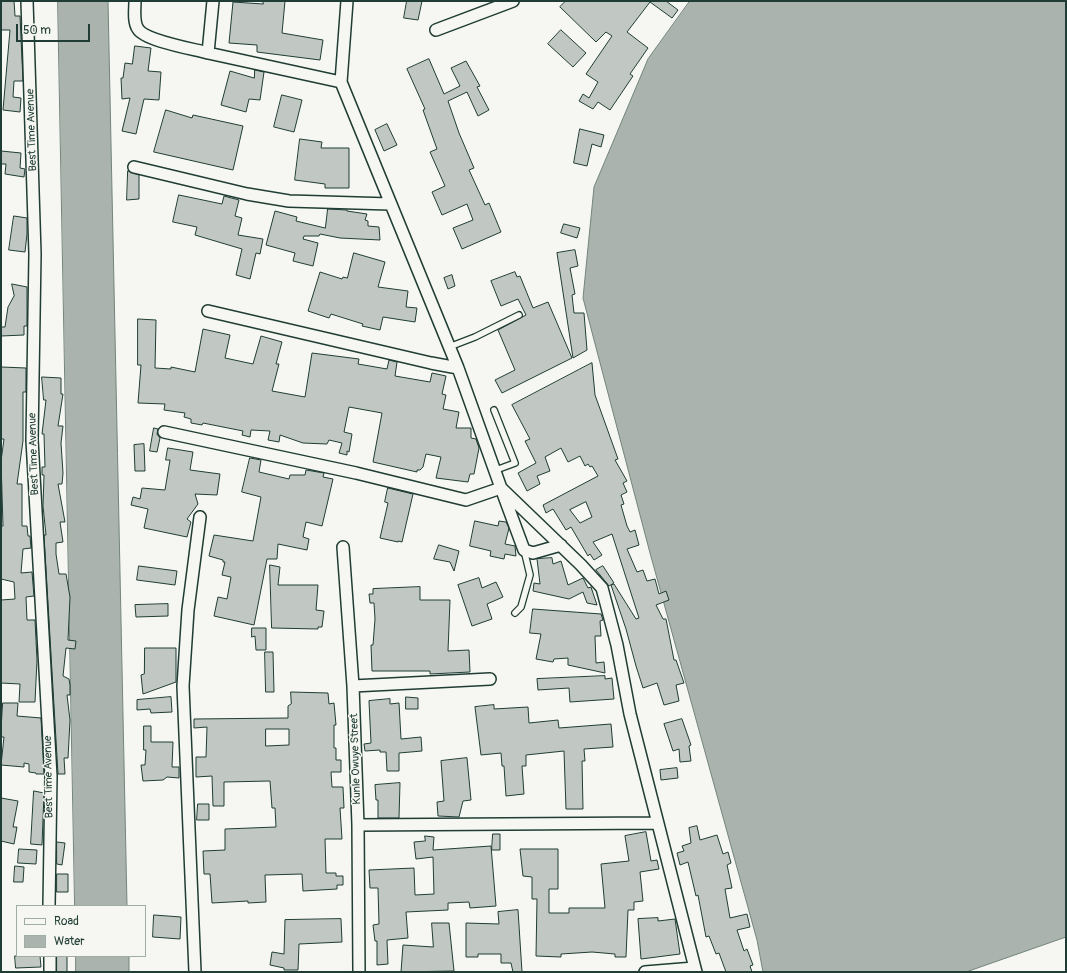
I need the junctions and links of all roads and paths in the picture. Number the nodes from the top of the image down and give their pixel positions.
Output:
1 (26, 1) edge
2 (135, 1) edge
3 (213, 1) edge
4 (347, 1) edge
5 (513, 1) edge
6 (436, 30) dead end
7 (208, 53) junction
8 (341, 82) junction
9 (134, 167) dead end
10 (390, 204) junction
11 (208, 311) dead end
12 (519, 315) dead end
13 (449, 347) junction
14 (458, 368) junction
15 (494, 410) dead end
16 (164, 432) dead end
17 (496, 470) junction
18 (501, 488) junction
19 (200, 517) dead end
20 (561, 545) junction
21 (343, 547) dead end
22 (524, 550) junction
23 (514, 613) dead end
24 (490, 680) dead end
25 (353, 686) junction
26 (657, 823) junction
27 (358, 825) junction
28 (49, 905) edge
29 (50, 957) edge
30 (695, 970) edge
31 (50, 972) edge
32 (195, 972) edge
33 (359, 972) edge
34 (646, 972) edge

1 - 28 street, Best Time Avenue
2 - 7 street
3 - 7 street
4 - 8 street
5 - 6 street
7 - 8 street
8 - 10 street
9 - 10 street
10 - 13 street
11 - 14 street
12 - 13 lane
13 - 14 street
14 - 17 street
15 - 17 lane
16 - 18 street
17 - 18 street
18 - 20 street
18 - 22 street
19 - 32 street
20 - 22 street
20 - 26 street
21 - 25 street, Kunle Owuye Street
22 - 23 lane
24 - 25 street
25 - 27 street, Kunle Owuye Street
26 - 27 street
26 - 30 street
27 - 33 street, Kunle Owuye Street
29 - 31 street
30 - 34 street

